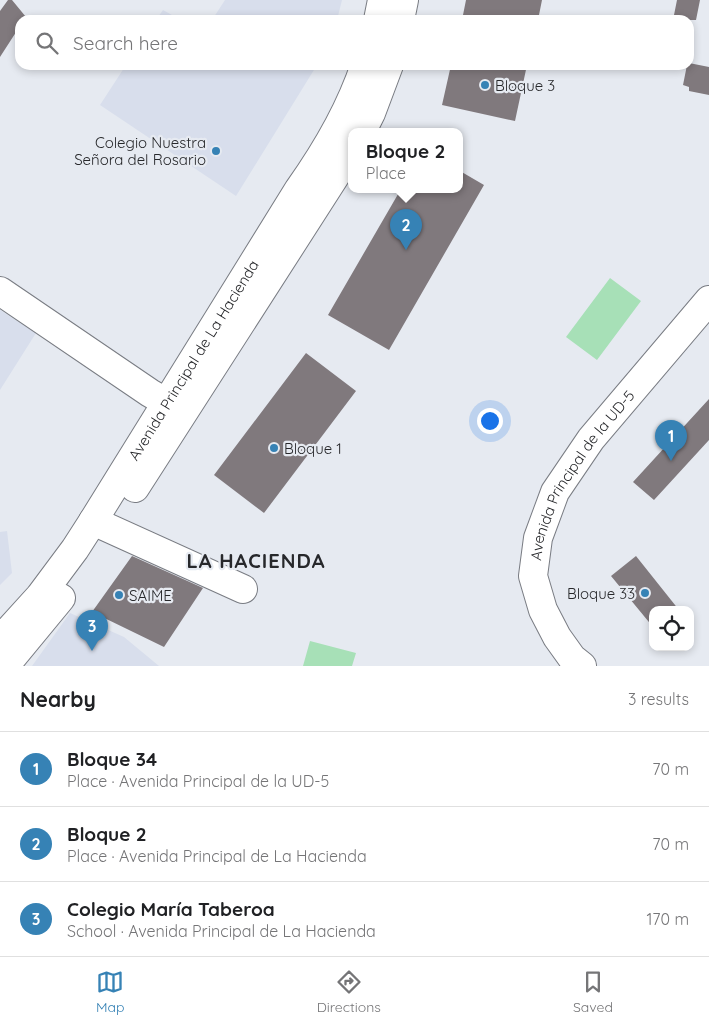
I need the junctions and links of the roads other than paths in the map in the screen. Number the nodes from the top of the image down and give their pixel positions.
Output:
1 (382, 0) edge
2 (404, 0) edge
3 (379, 15) edge
4 (401, 15) edge
5 (363, 70) edge
6 (387, 70) edge
7 (364, 128) edge
8 (348, 156) edge
9 (0, 291) edge
10 (709, 300) edge
11 (175, 408) junction
12 (102, 524) junction
13 (243, 589) dead end
14 (6, 658) edge
15 (582, 666) edge

1 - 3 street
2 - 4 street
5 - 11 street, Avenida Principal de La Hacienda
6 - 7 street
8 - 11 street, Avenida Principal de La Hacienda
9 - 11 street
10 - 15 street, Avenida Principal de la UD-5
11 - 12 street, Avenida Principal de La Hacienda
12 - 13 street
12 - 14 street, Avenida Principal de La Hacienda

